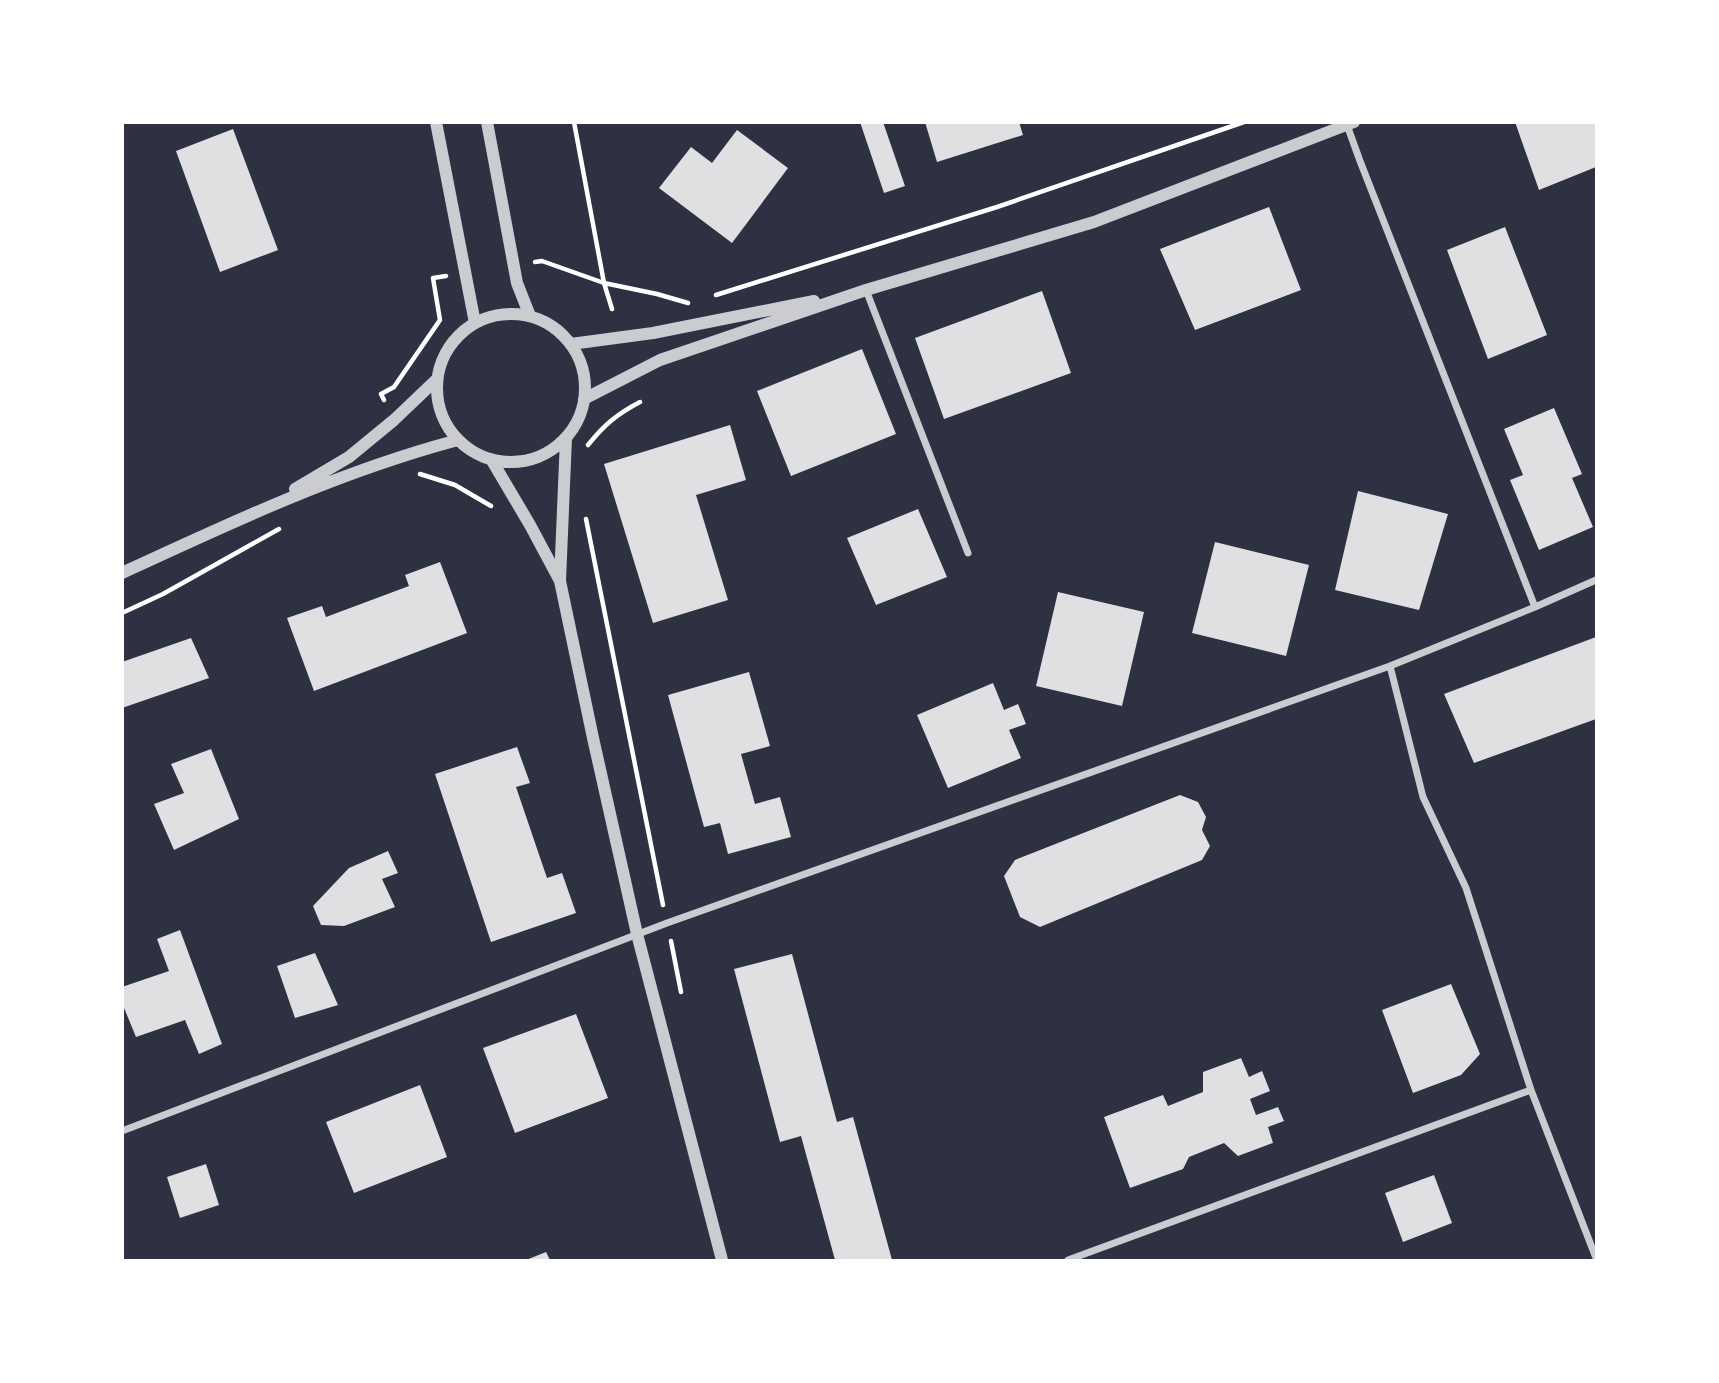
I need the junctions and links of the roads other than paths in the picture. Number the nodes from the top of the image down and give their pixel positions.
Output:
1 (436, 122) edge
2 (486, 122) edge
3 (1351, 124) edge
4 (866, 290) junction
5 (530, 316) junction
6 (475, 323) junction
7 (571, 344) junction
8 (437, 379) junction
9 (584, 399) junction
10 (566, 438) junction
11 (458, 440) junction
12 (491, 459) junction
13 (261, 509) junction
14 (968, 553) dead end
15 (122, 573) edge
16 (1597, 580) edge
17 (560, 581) junction
18 (1535, 607) junction
19 (1390, 666) junction
20 (637, 934) junction
21 (1531, 1090) junction
22 (122, 1131) edge
23 (1597, 1258) edge
24 (722, 1261) edge
25 (1068, 1261) edge

1 - 6 street
2 - 5 street
3 - 4 street
3 - 18 street
4 - 7 street
4 - 9 street
4 - 14 street
5 - 6 street
5 - 7 street
6 - 8 street
7 - 9 street
8 - 11 street
8 - 13 street
9 - 10 street
10 - 12 street
10 - 17 street
11 - 12 street
11 - 13 street
12 - 17 street
13 - 15 street
16 - 18 street
17 - 20 street
18 - 19 street
19 - 20 street
19 - 21 street
20 - 22 street
20 - 24 street
21 - 23 street
21 - 25 street

